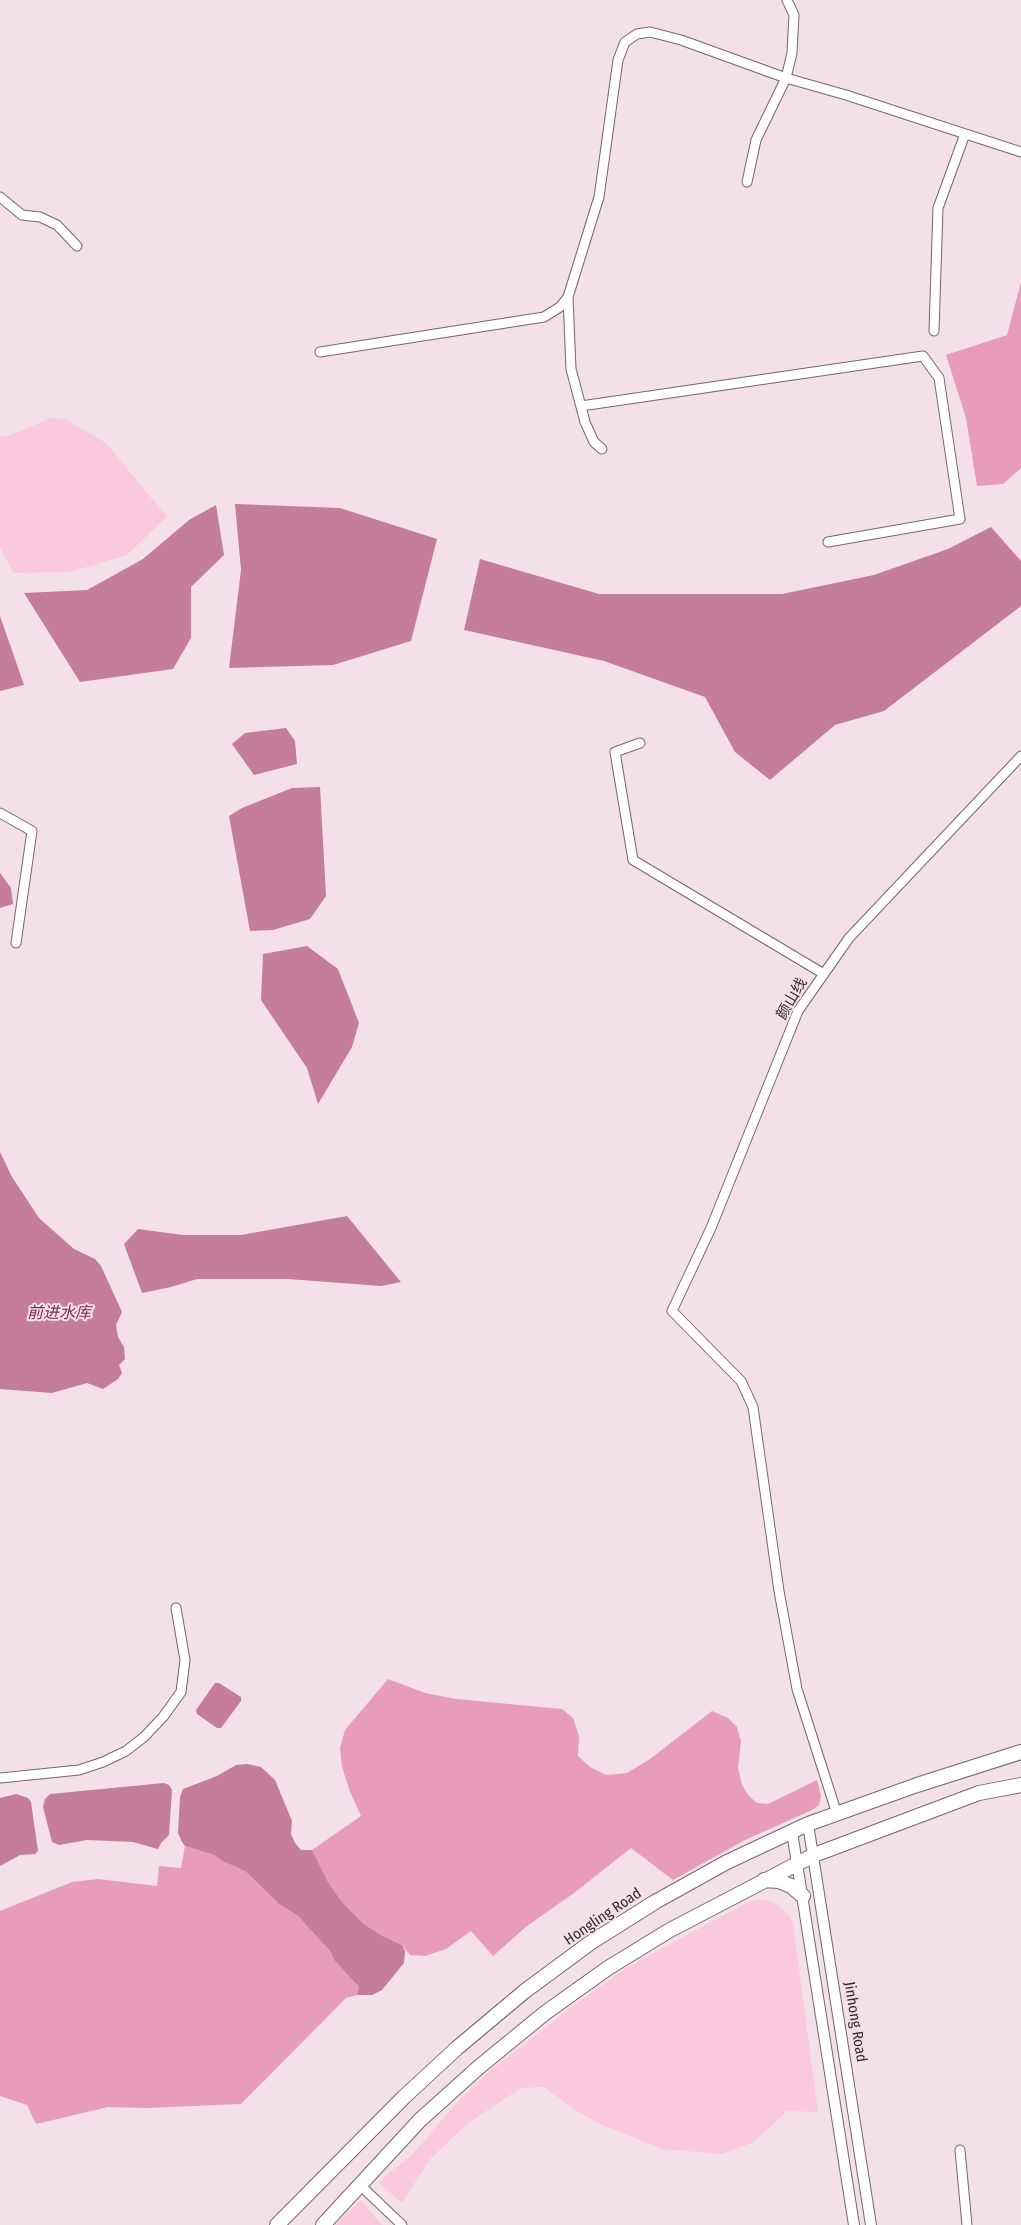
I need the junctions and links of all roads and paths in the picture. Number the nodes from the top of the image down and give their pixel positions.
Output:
1 (787, 0) edge
2 (786, 78) junction
3 (965, 134) junction
4 (1021, 152) edge
5 (747, 182) dead end
6 (0, 197) edge
7 (77, 246) dead end
8 (568, 297) junction
9 (934, 330) dead end
10 (320, 352) dead end
11 (581, 406) junction
12 (602, 449) dead end
13 (828, 542) dead end
14 (640, 743) dead end
15 (1021, 756) edge
16 (0, 813) edge
17 (16, 943) dead end
18 (824, 974) junction
19 (176, 1608) dead end
20 (1021, 1752) edge
21 (0, 1778) edge
22 (1021, 1785) edge
23 (837, 1814) junction
24 (808, 1824) junction
25 (792, 1832) junction
26 (814, 1855) junction
27 (798, 1863) junction
28 (764, 1880) junction
29 (803, 1896) junction
30 (960, 2150) dead end
31 (360, 2185) junction
32 (277, 2225) edge
33 (323, 2225) edge
34 (402, 2225) edge
35 (854, 2225) edge
36 (871, 2225) edge
37 (966, 2225) edge

1 - 2 street
2 - 3 street
2 - 5 street
2 - 8 street
3 - 4 street
3 - 9 street
6 - 7 street
8 - 10 street
8 - 11 street
11 - 12 street
11 - 13 street
14 - 18 street
15 - 18 street, 颜山线
16 - 17 street
18 - 23 street, 颜山线
19 - 21 street
20 - 23 main road, Hongling Road
22 - 26 main road
23 - 24 main road, Hongling Road
24 - 25 main road, Hongling Road
24 - 26 street, Jinhong Road
25 - 27 street
25 - 32 main road, Hongling Road
26 - 27 main road
26 - 36 street, Jinhong Road
27 - 28 main road
27 - 29 street
28 - 29 main road
28 - 31 main road
29 - 35 street
30 - 37 street
31 - 33 main road
31 - 34 street

